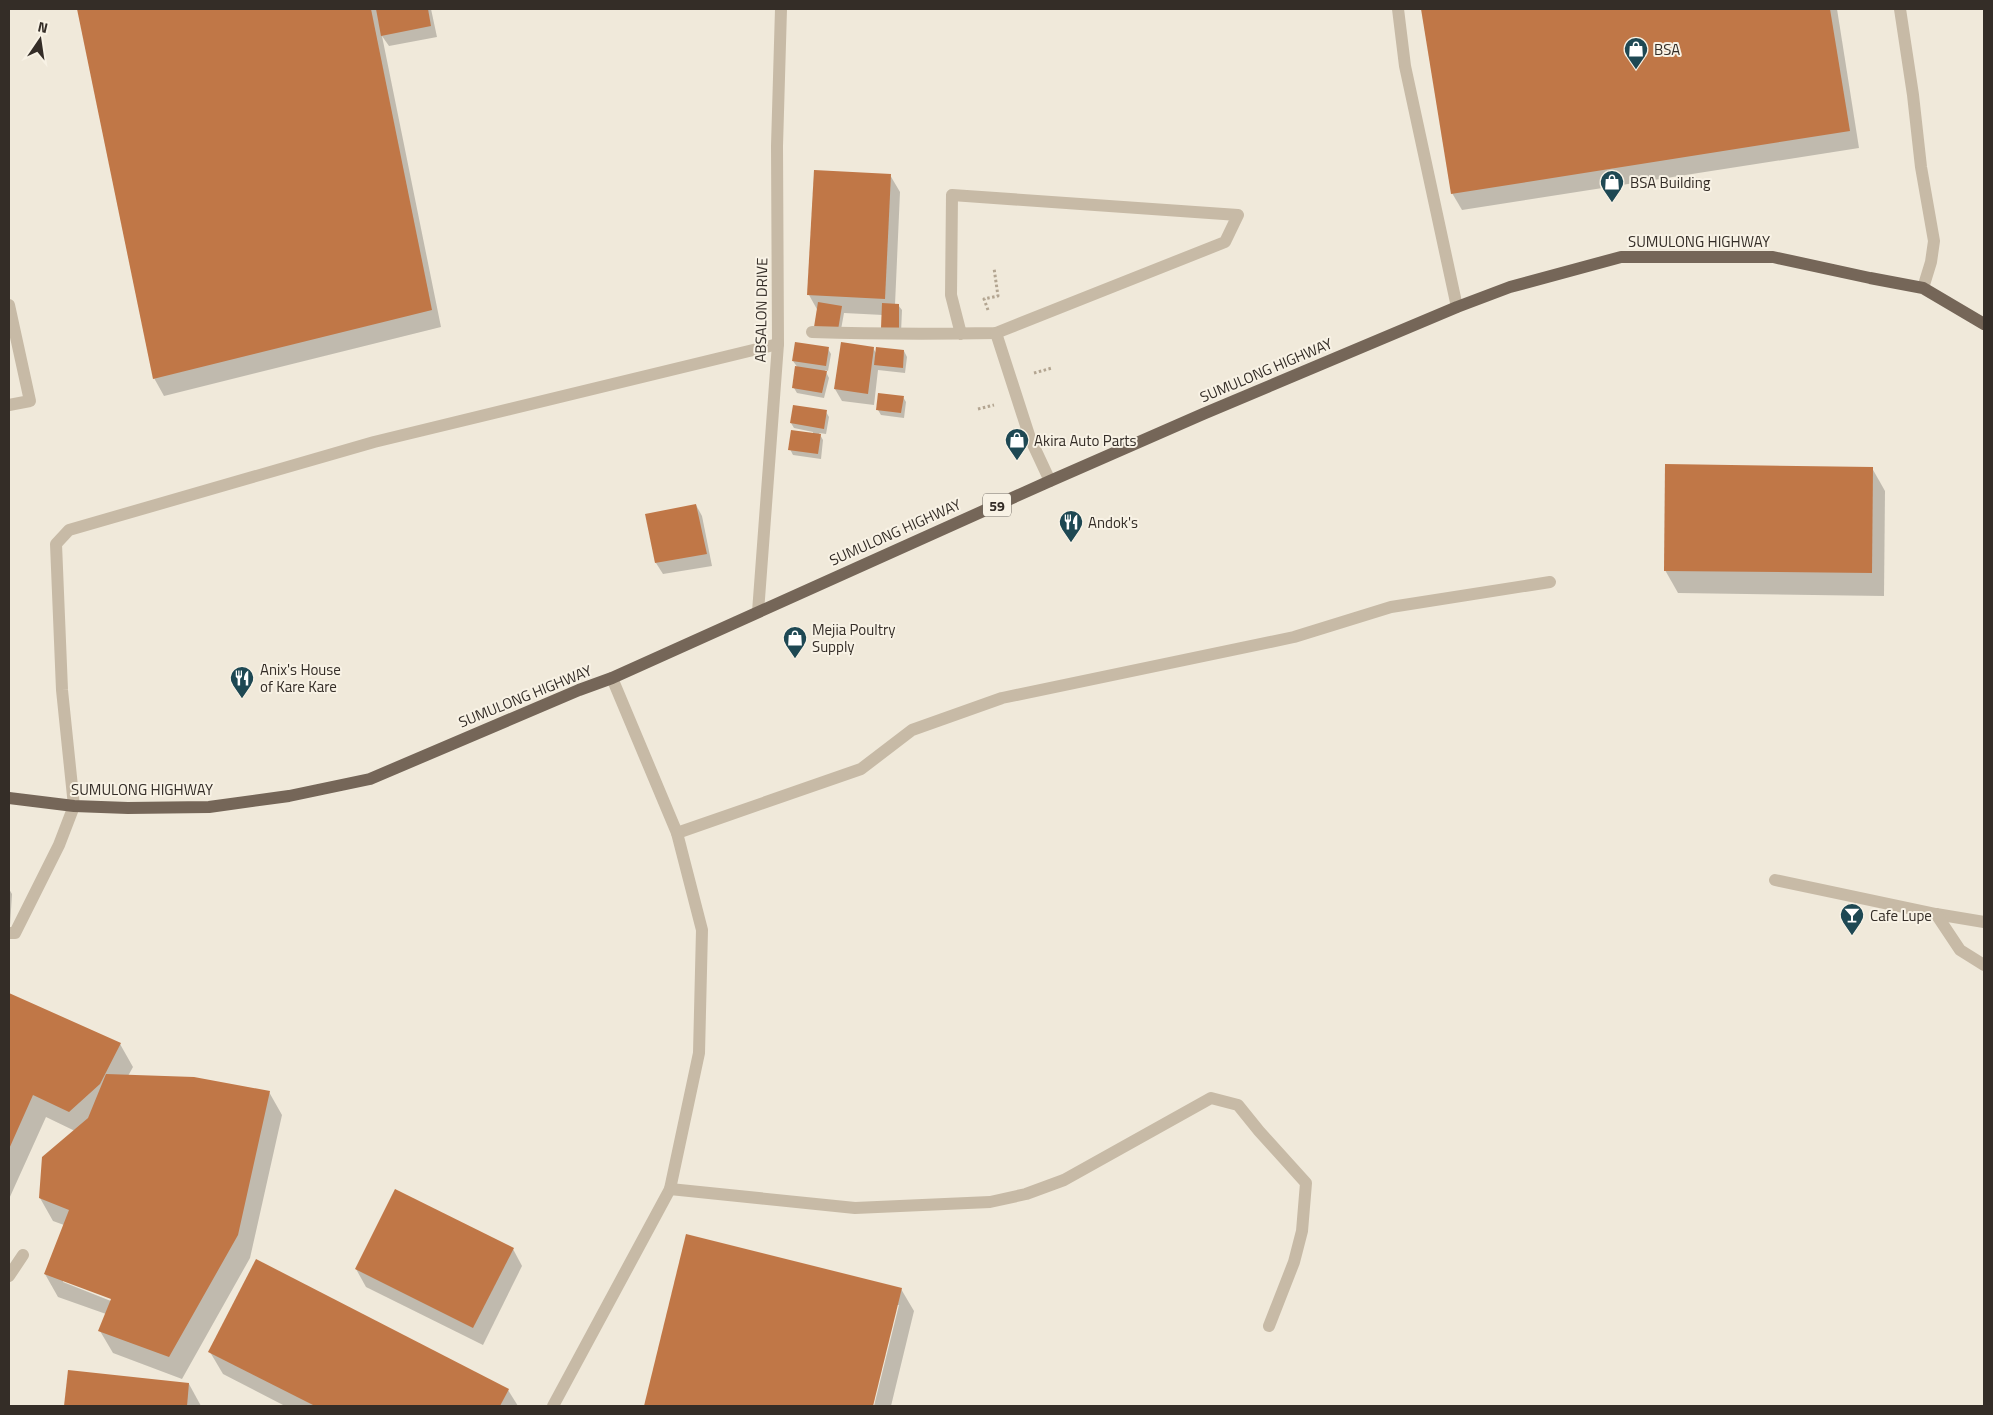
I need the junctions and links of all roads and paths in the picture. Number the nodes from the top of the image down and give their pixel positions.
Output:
1 (781, 9) edge
2 (1398, 9) edge
3 (1900, 9) edge
4 (994, 268) dead end
5 (1923, 288) junction
6 (984, 299) dead end
7 (9, 305) edge
8 (1457, 307) junction
9 (1984, 324) edge
10 (812, 332) dead end
11 (996, 333) junction
12 (961, 334) junction
13 (778, 344) junction
14 (9, 405) edge
15 (1050, 481) junction
16 (1550, 582) dead end
17 (758, 612) junction
18 (612, 678) junction
19 (9, 798) edge
20 (74, 806) junction
21 (677, 834) junction
22 (1775, 880) dead end
23 (1936, 914) junction
24 (1984, 922) edge
25 (9, 933) edge
26 (1984, 965) edge
27 (670, 1189) junction
28 (23, 1254) dead end
29 (9, 1276) edge
30 (1269, 1326) dead end
31 (552, 1406) edge

1 - 13 street, ABSALON DRIVE
2 - 8 street
3 - 5 street
4 - 6 path
5 - 8 main road, SUMULONG HIGHWAY / 59
5 - 9 main road, SUMULONG HIGHWAY / 59
7 - 14 street
8 - 15 main road, SUMULONG HIGHWAY / 59
10 - 12 street
11 - 12 street
11 - 12 street
11 - 15 street
13 - 17 street, ABSALON DRIVE
13 - 20 street
15 - 17 main road, SUMULONG HIGHWAY / 59
16 - 21 street
17 - 18 main road, SUMULONG HIGHWAY / 59
18 - 20 main road, SUMULONG HIGHWAY / 59
18 - 21 street
19 - 20 main road, SUMULONG HIGHWAY / 59
20 - 25 street
21 - 27 street
22 - 23 street
23 - 24 street
23 - 26 street
27 - 30 street
27 - 31 street
28 - 29 street

